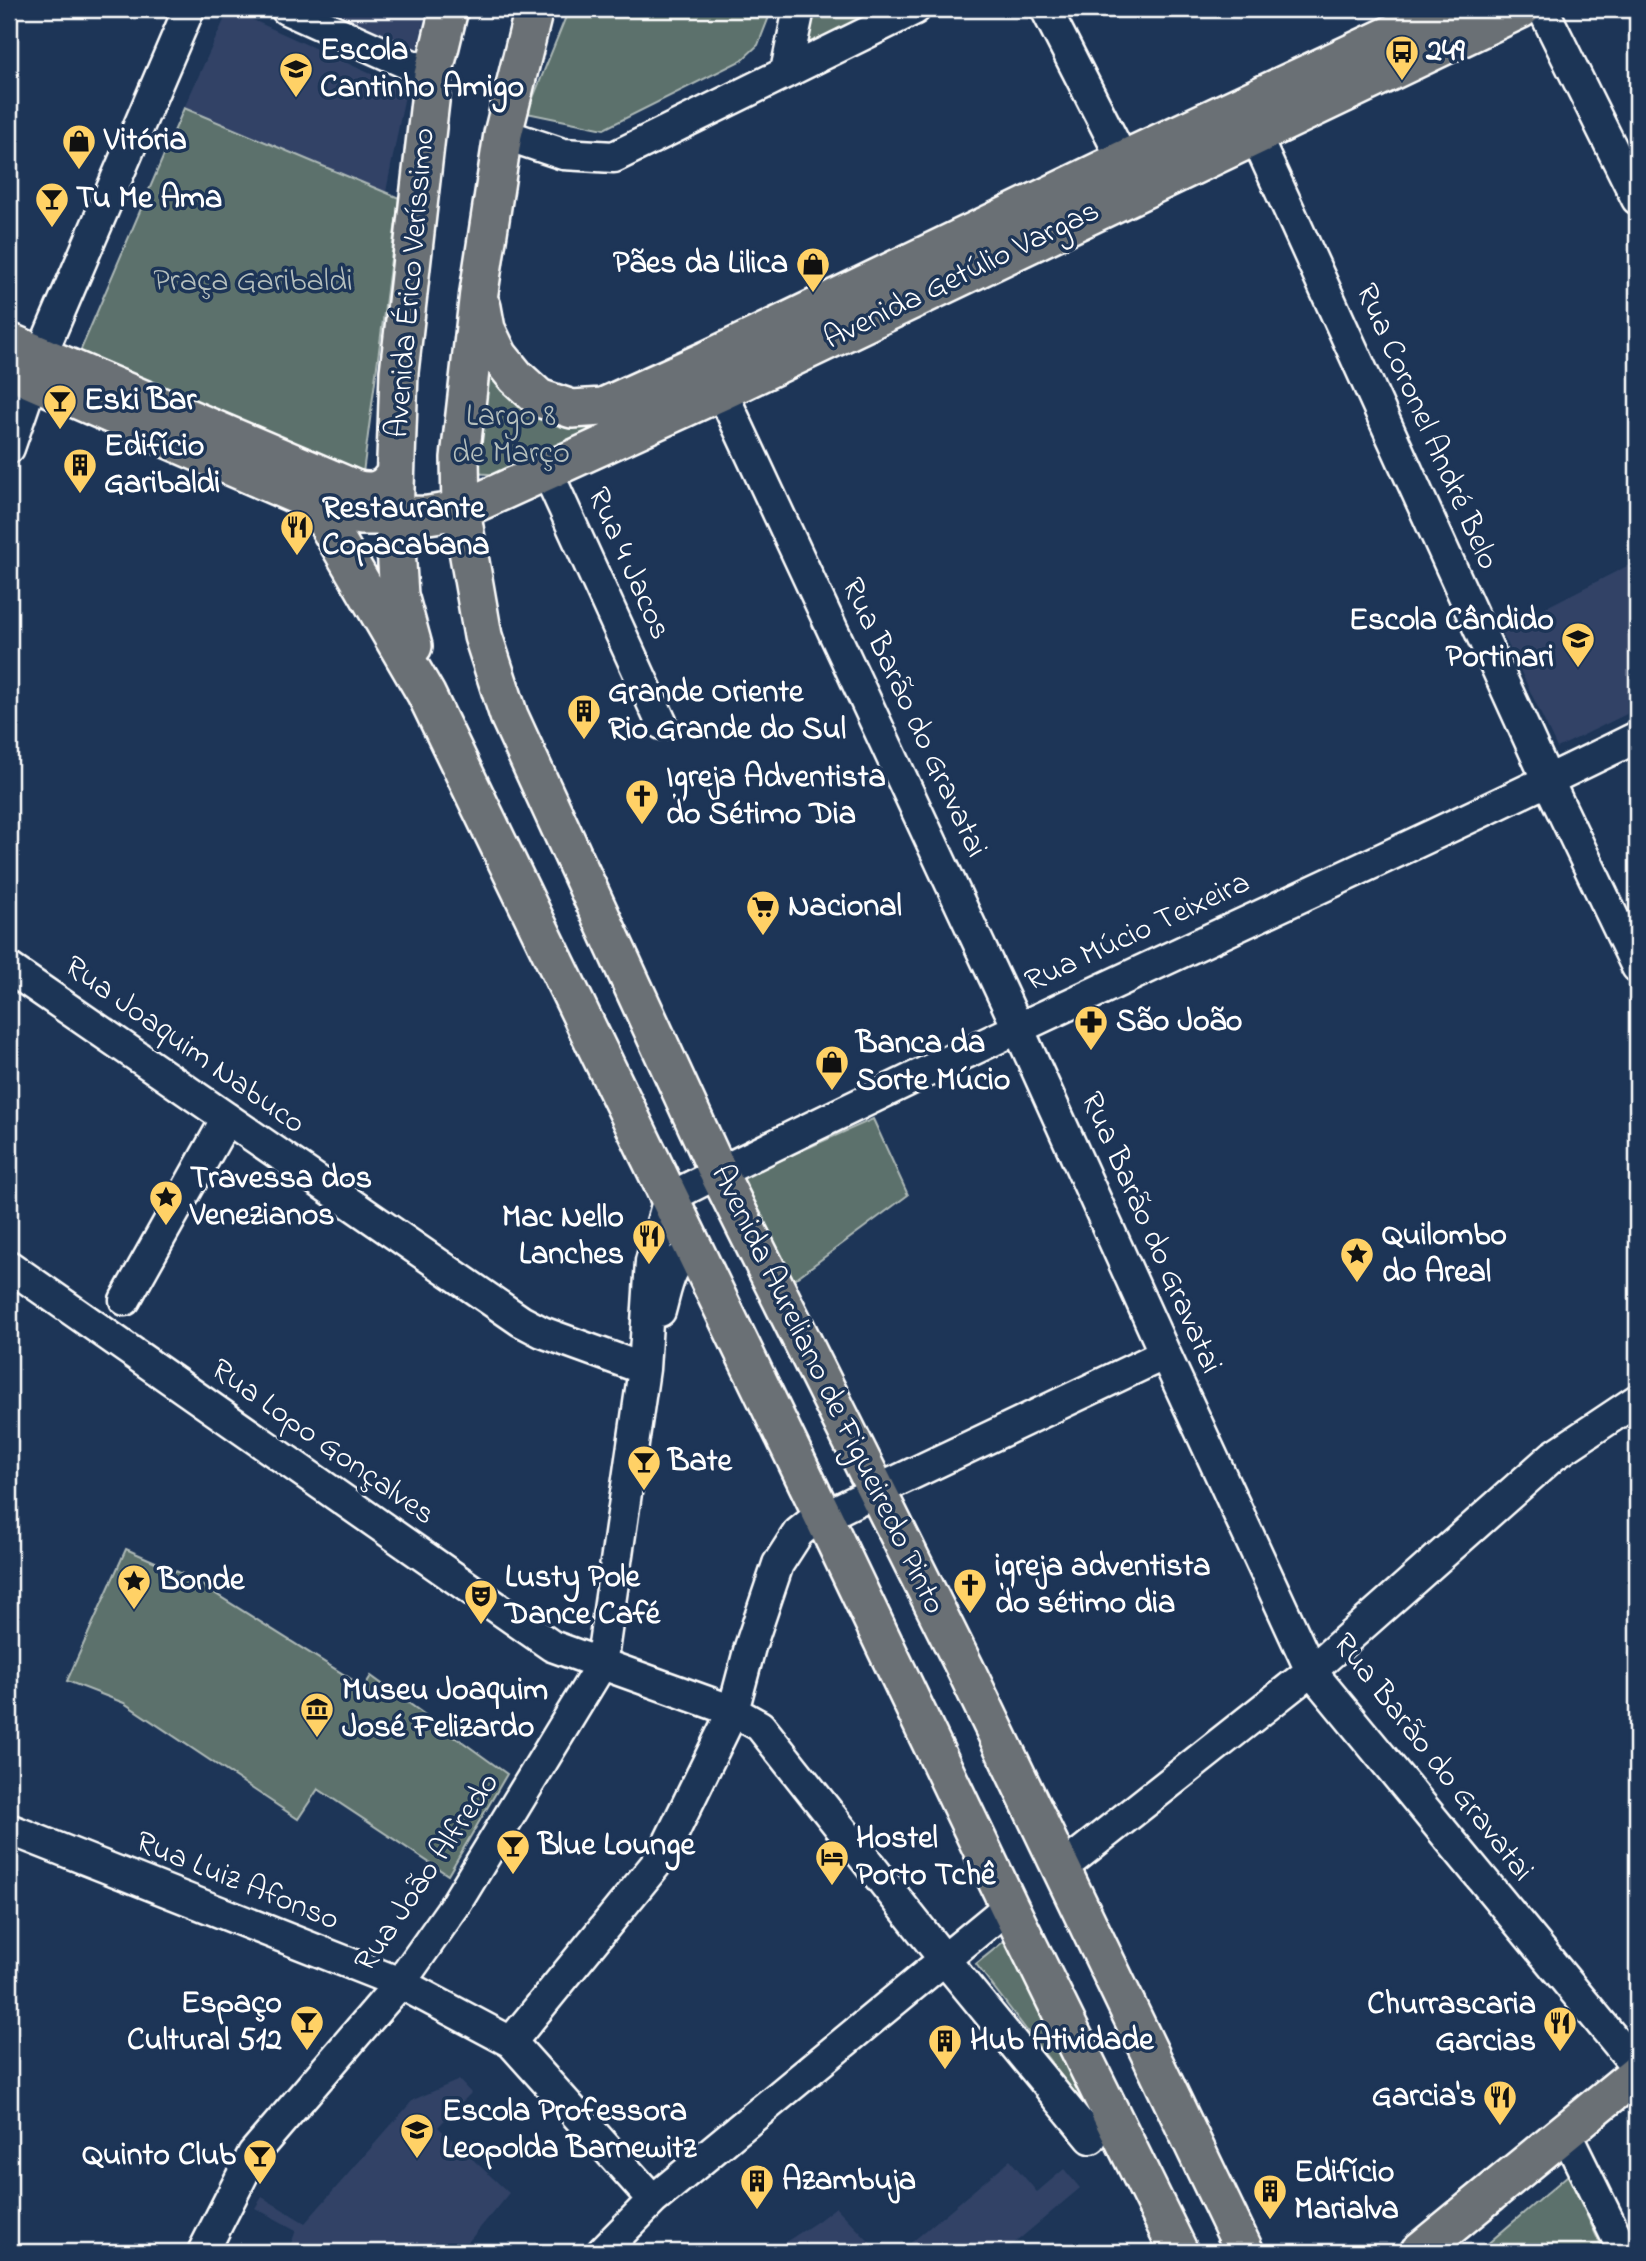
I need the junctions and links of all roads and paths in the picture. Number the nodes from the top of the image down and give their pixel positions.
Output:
1 (189, 9) edge
2 (286, 9) edge
3 (449, 9) edge
4 (534, 9) edge
5 (799, 9) edge
6 (915, 9) edge
7 (1046, 9) edge
8 (1446, 9) edge
9 (1521, 9) edge
10 (1543, 9) edge
11 (786, 71) junction
12 (433, 75) junction
13 (1248, 120) junction
14 (503, 134) junction
15 (1123, 160) junction
16 (1637, 199) edge
17 (479, 292) junction
18 (23, 362) edge
19 (715, 376) junction
20 (9, 449) edge
21 (460, 458) junction
22 (547, 471) junction
23 (394, 474) junction
24 (315, 503) junction
25 (461, 510) junction
26 (394, 517) junction
27 (426, 694) junction
28 (662, 724) dead end
29 (1637, 737) edge
30 (1548, 781) junction
31 (1637, 967) edge
32 (9, 968) edge
33 (1018, 1028) junction
34 (227, 1118) junction
35 (718, 1172) junction
36 (669, 1198) junction
37 (694, 1248) junction
38 (9, 1266) edge
39 (125, 1300) dead end
40 (1165, 1354) junction
41 (644, 1368) junction
42 (1637, 1400) edge
43 (876, 1491) junction
44 (824, 1518) junction
45 (601, 1665) junction
46 (1311, 1671) junction
47 (733, 1711) junction
48 (9, 1829) edge
49 (1062, 1868) junction
50 (1009, 1906) junction
51 (944, 1959) junction
52 (400, 1983) junction
53 (511, 2042) junction
54 (1637, 2067) edge
55 (1637, 2073) edge
56 (1565, 2132) junction
57 (1091, 2138) dead end
58 (653, 2200) junction
59 (203, 2252) edge
60 (602, 2252) edge
61 (1179, 2252) edge
62 (1245, 2252) edge
63 (1419, 2252) edge
64 (1624, 2252) edge

1 - 18 street
2 - 12 street
3 - 12 main road, Avenida Érico Veríssimo
4 - 14 main road, Avenida Érico Veríssimo
5 - 11 street
6 - 11 street
7 - 15 street
8 - 13 main road, Avenida Getúlio Vargas
9 - 13 main road, Avenida Getúlio Vargas
10 - 16 street
11 - 14 street
12 - 23 main road, Avenida Érico Veríssimo
13 - 15 main road, Avenida Getúlio Vargas
13 - 19 main road, Avenida Getúlio Vargas
13 - 30 street, Rua Coronel André Belo
14 - 17 main road, Avenida Érico Veríssimo
15 - 19 main road, Avenida Getúlio Vargas
17 - 19 main road, Avenida Getúlio Vargas
17 - 21 main road, Avenida Érico Veríssimo
18 - 20 street
18 - 23 main road
18 - 24 main road
19 - 22 main road, Avenida Getúlio Vargas
19 - 33 street, Rua Barão do Gravatai
21 - 25 main road, Avenida Érico Veríssimo
21 - 26 main road
22 - 25 main road, Avenida Getúlio Vargas
22 - 28 street, Rua 4 Jacos
23 - 26 main road, Avenida Érico Veríssimo
24 - 26 main road
24 - 27 main road, Avenida Aureliano de Figueiredo Pinto
25 - 26 main road, Avenida Getúlio Vargas
25 - 35 main road, Avenida Aureliano de Figueiredo Pinto
26 - 27 main road, Avenida Aureliano de Figueiredo Pinto
27 - 36 main road, Avenida Aureliano de Figueiredo Pinto
29 - 30 street, Rua Múcio Teixeira
30 - 31 street, Rua Coronel André Belo
30 - 33 street, Rua Múcio Teixeira
32 - 34 street, Rua Joaquim Nabuco
33 - 35 street, Rua Múcio Teixeira
33 - 40 street, Rua Barão do Gravatai
34 - 39 street
34 - 41 street, Rua Joaquim Nabuco
35 - 36 street, Rua Múcio Teixeira
35 - 43 main road, Avenida Aureliano de Figueiredo Pinto
36 - 37 main road, Avenida Aureliano de Figueiredo Pinto
36 - 41 street, Rua João Alfredo
37 - 41 street, Rua João Alfredo
37 - 44 main road, Avenida Aureliano de Figueiredo Pinto
38 - 45 street, Rua Lopo Gonçalves
40 - 43 street
40 - 46 street, Rua Barão do Gravatai
41 - 45 street, Rua João Alfredo
42 - 46 street
43 - 44 street
43 - 49 main road, Avenida Aureliano de Figueiredo Pinto
44 - 47 street
44 - 50 main road, Avenida Aureliano de Figueiredo Pinto
45 - 47 street, Rua Lopo Gonçalves
45 - 52 street, Rua João Alfredo
46 - 49 street
46 - 54 street, Rua Barão do Gravatai
47 - 51 street, Rua Lopo Gonçalves
47 - 53 street
48 - 52 street, Rua Luiz Afonso
49 - 62 main road, Avenida Aureliano de Figueiredo Pinto
50 - 51 street
50 - 61 main road, Avenida Aureliano de Figueiredo Pinto
51 - 57 street, Rua Lopo Gonçalves
51 - 58 street
52 - 53 street, Rua Luiz Afonso
52 - 59 street, Rua João Alfredo
53 - 58 street, Rua Luiz Afonso
55 - 56 main road
56 - 63 main road
56 - 64 street
58 - 60 street

